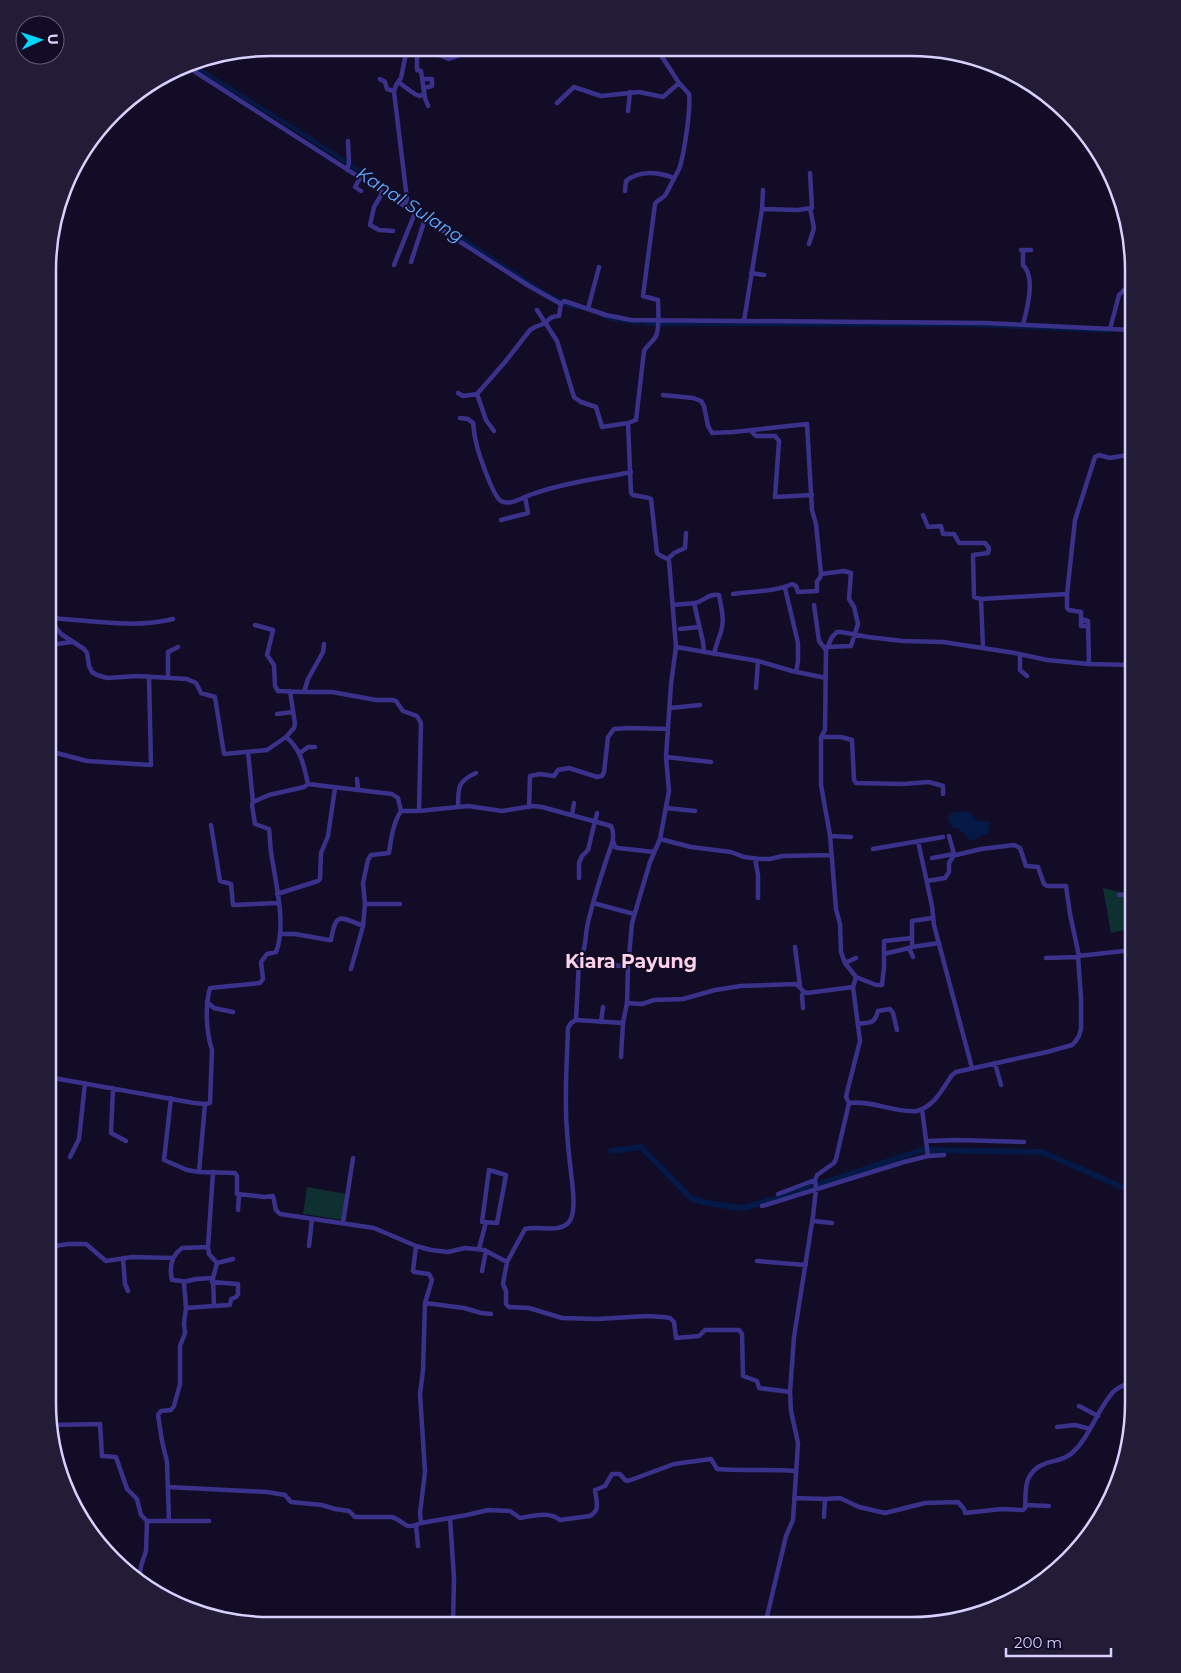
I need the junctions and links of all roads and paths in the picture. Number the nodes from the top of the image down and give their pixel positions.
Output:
1 (406, 56) edge
2 (417, 56) edge
3 (445, 56) edge
4 (458, 56) edge
5 (661, 56) edge
6 (194, 71) edge
7 (380, 79) dead end
8 (423, 79) junction
9 (398, 82) junction
10 (678, 83) junction
11 (394, 91) junction
12 (423, 91) junction
13 (630, 92) junction
14 (557, 103) dead end
15 (428, 106) dead end
16 (628, 111) dead end
17 (348, 141) dead end
18 (348, 166) junction
19 (810, 173) dead end
20 (360, 178) junction
21 (674, 178) junction
22 (763, 190) dead end
23 (625, 191) dead end
24 (360, 192) dead end
25 (383, 192) junction
26 (404, 205) junction
27 (810, 208) junction
28 (762, 209) junction
29 (415, 213) junction
30 (426, 220) junction
31 (393, 230) dead end
32 (809, 244) dead end
33 (1031, 250) dead end
34 (411, 262) dead end
35 (394, 265) dead end
36 (599, 267) dead end
37 (752, 273) junction
38 (764, 275) dead end
39 (1125, 289) edge
40 (562, 303) junction
41 (537, 310) dead end
42 (588, 310) junction
43 (744, 321) junction
44 (546, 323) junction
45 (658, 323) junction
46 (1023, 325) junction
47 (1110, 329) junction
48 (1125, 330) edge
49 (458, 393) dead end
50 (477, 394) junction
51 (663, 395) dead end
52 (484, 416) junction
53 (460, 418) dead end
54 (473, 423) junction
55 (628, 423) junction
56 (755, 429) junction
57 (494, 431) dead end
58 (1125, 455) edge
59 (632, 472) junction
60 (812, 495) junction
61 (524, 497) junction
62 (923, 514) dead end
63 (502, 520) dead end
64 (686, 534) dead end
65 (668, 559) junction
66 (821, 574) junction
67 (785, 588) junction
68 (733, 594) dead end
69 (1067, 594) junction
70 (980, 599) junction
71 (694, 603) junction
72 (673, 605) junction
73 (814, 605) dead end
74 (56, 618) edge
75 (173, 619) dead end
76 (255, 625) dead end
77 (56, 627) edge
78 (699, 627) junction
79 (677, 629) junction
80 (855, 635) junction
81 (72, 642) junction
82 (56, 644) edge
83 (324, 644) dead end
84 (178, 647) dead end
85 (676, 648) junction
86 (826, 648) junction
87 (983, 648) junction
88 (704, 652) junction
89 (714, 654) junction
90 (1020, 654) junction
91 (758, 661) junction
92 (1089, 664) junction
93 (1125, 664) edge
94 (1020, 668) junction
95 (1012, 669) dead end
96 (796, 672) junction
97 (1027, 676) dead end
98 (149, 677) junction
99 (168, 678) junction
100 (826, 678) junction
101 (756, 688) dead end
102 (290, 691) junction
103 (304, 692) junction
104 (700, 705) dead end
105 (670, 708) junction
106 (293, 712) junction
107 (277, 714) dead end
108 (668, 728) junction
109 (286, 737) junction
110 (822, 737) junction
111 (315, 747) dead end
112 (56, 752) edge
113 (248, 752) junction
114 (300, 753) junction
115 (666, 757) junction
116 (711, 762) dead end
117 (476, 773) dead end
118 (357, 780) dead end
119 (308, 784) junction
120 (334, 788) junction
121 (358, 790) junction
122 (944, 794) dead end
123 (253, 802) junction
124 (574, 803) dead end
125 (458, 806) junction
126 (530, 806) junction
127 (666, 808) junction
128 (401, 811) junction
129 (418, 811) junction
130 (695, 811) dead end
131 (598, 813) dead end
132 (572, 815) junction
133 (595, 821) junction
134 (210, 825) dead end
135 (830, 836) junction
136 (949, 836) dead end
137 (850, 837) dead end
138 (943, 837) dead end
139 (660, 839) junction
140 (613, 841) junction
141 (918, 841) junction
142 (873, 849) dead end
143 (654, 852) junction
144 (954, 854) junction
145 (832, 855) junction
146 (755, 858) junction
147 (932, 858) dead end
148 (579, 878) dead end
149 (927, 881) junction
150 (277, 894) junction
151 (1119, 895) dead end
152 (1125, 895) edge
153 (758, 898) dead end
154 (278, 903) junction
155 (593, 903) junction
156 (365, 904) junction
157 (400, 904) dead end
158 (634, 914) junction
159 (932, 918) junction
160 (363, 926) junction
161 (280, 934) junction
162 (912, 938) junction
163 (939, 943) junction
164 (795, 947) dead end
165 (911, 947) junction
166 (1125, 951) edge
167 (884, 954) junction
168 (1078, 956) junction
169 (913, 957) dead end
170 (568, 958) dead end
171 (856, 958) dead end
172 (1046, 958) dead end
173 (579, 960) junction
174 (846, 963) junction
175 (628, 967) junction
176 (351, 969) dead end
177 (856, 977) junction
178 (800, 986) junction
179 (853, 987) junction
180 (804, 992) junction
181 (207, 1002) junction
182 (627, 1003) junction
183 (604, 1007) dead end
184 (803, 1008) dead end
185 (233, 1012) dead end
186 (576, 1020) junction
187 (601, 1022) junction
188 (623, 1022) junction
189 (858, 1024) junction
190 (897, 1030) dead end
191 (621, 1057) dead end
192 (995, 1063) junction
193 (972, 1068) junction
194 (56, 1078) edge
195 (85, 1083) junction
196 (1001, 1085) dead end
197 (113, 1088) junction
198 (171, 1098) junction
199 (849, 1103) junction
200 (205, 1104) junction
201 (922, 1109) junction
202 (126, 1141) dead end
203 (927, 1141) junction
204 (1024, 1142) dead end
205 (928, 1156) junction
206 (944, 1156) dead end
207 (70, 1157) dead end
208 (158, 1158) dead end
209 (353, 1158) dead end
210 (164, 1160) junction
211 (199, 1172) junction
212 (212, 1172) junction
213 (816, 1184) junction
214 (778, 1194) dead end
215 (239, 1195) junction
216 (762, 1206) dead end
217 (238, 1210) dead end
218 (312, 1219) junction
219 (812, 1221) junction
220 (486, 1222) junction
221 (343, 1223) junction
222 (832, 1223) dead end
223 (56, 1246) edge
224 (309, 1246) dead end
225 (416, 1246) junction
226 (208, 1247) junction
227 (479, 1249) junction
228 (486, 1251) junction
229 (123, 1258) junction
230 (172, 1258) junction
231 (233, 1259) dead end
232 (757, 1261) dead end
233 (507, 1262) junction
234 (216, 1263) junction
235 (806, 1265) junction
236 (482, 1271) dead end
237 (212, 1280) junction
238 (183, 1282) junction
239 (128, 1291) dead end
240 (426, 1303) junction
241 (214, 1306) junction
242 (186, 1308) junction
243 (491, 1314) dead end
244 (1125, 1385) edge
245 (790, 1392) junction
246 (1080, 1406) dead end
247 (1098, 1416) junction
248 (58, 1424) edge
249 (1057, 1427) dead end
250 (1090, 1429) junction
251 (795, 1471) junction
252 (168, 1488) junction
253 (794, 1498) junction
254 (825, 1499) junction
255 (1025, 1505) junction
256 (1049, 1506) dead end
257 (824, 1517) dead end
258 (450, 1518) junction
259 (146, 1521) junction
260 (169, 1521) junction
261 (209, 1522) dead end
262 (418, 1524) junction
263 (418, 1546) dead end
264 (140, 1573) edge
265 (453, 1617) edge
266 (767, 1617) edge

1 - 9 street
2 - 8 street
3 - 4 street
5 - 10 street
6 - 18 street
7 - 11 street
8 - 12 street
8 - 12 street
9 - 11 street
9 - 12 street
10 - 13 street
10 - 21 street
11 - 26 street
12 - 15 street
13 - 14 street
13 - 16 street
17 - 18 street
18 - 20 street
19 - 27 street
20 - 24 street
20 - 25 street
21 - 23 street
21 - 45 street
22 - 28 street
25 - 26 street
25 - 31 street
26 - 29 street
27 - 28 street
27 - 32 street
28 - 37 street
29 - 30 street
29 - 35 street
30 - 34 street
30 - 40 street
33 - 46 street
36 - 42 street
37 - 38 street
37 - 43 street
39 - 47 street
40 - 42 street
40 - 44 street
41 - 44 street
42 - 45 street
43 - 45 street
43 - 46 street
44 - 50 street
44 - 55 street
45 - 55 street
46 - 47 street
47 - 48 street
49 - 50 street
50 - 52 street
51 - 56 street
52 - 54 street
52 - 57 street
53 - 54 street
54 - 61 street
55 - 59 street
56 - 60 street
56 - 60 street
58 - 69 street
59 - 61 street
59 - 65 street
60 - 66 street
61 - 63 street
62 - 70 street
64 - 65 street
65 - 72 street
66 - 67 street
66 - 80 street
67 - 68 street
67 - 96 street
69 - 70 street
69 - 92 street
70 - 87 street
71 - 72 street
71 - 78 street
71 - 89 street
72 - 79 street
73 - 86 street
74 - 75 street
76 - 102 street
77 - 81 street
78 - 79 street
78 - 88 street
79 - 85 street
80 - 86 street
80 - 86 street
80 - 87 street
81 - 82 street
81 - 98 street
83 - 103 street
84 - 99 street
85 - 88 street
85 - 105 street
86 - 100 street
87 - 90 street
88 - 89 street
89 - 91 street
90 - 92 street
90 - 94 street
91 - 96 street
91 - 101 street
92 - 93 street
94 - 95 street
94 - 97 street
96 - 100 street
98 - 99 street
98 - 112 street
99 - 113 street
100 - 110 street
102 - 103 street
102 - 106 street
103 - 129 street
104 - 105 street
105 - 108 street
106 - 107 street
106 - 109 street
108 - 115 street
108 - 126 street
109 - 113 street
109 - 114 street
110 - 122 street
110 - 135 street
111 - 114 street
113 - 123 street
114 - 119 street
115 - 116 street
115 - 127 street
117 - 125 street
118 - 121 street
119 - 120 street
119 - 123 street
120 - 121 street
120 - 150 street
121 - 128 street
123 - 150 street
124 - 132 street
125 - 126 street
125 - 129 street
126 - 132 street
127 - 130 street
127 - 139 street
128 - 129 street
128 - 156 street
131 - 133 street
132 - 133 street
133 - 140 street
133 - 148 street
134 - 154 street
135 - 137 street
135 - 145 street
136 - 144 street
138 - 141 street
139 - 143 street
139 - 146 street
140 - 143 street
140 - 155 street
141 - 142 street
141 - 149 street
143 - 158 street
144 - 147 street
144 - 149 street
144 - 168 street
145 - 146 street
145 - 174 street
146 - 153 street
149 - 159 street
150 - 154 street
151 - 152 street
154 - 161 street
155 - 158 street
155 - 173 street
156 - 157 street
156 - 160 street
158 - 175 street
159 - 162 street
159 - 163 street
160 - 161 street
160 - 176 street
161 - 181 street
162 - 165 street
162 - 167 street
163 - 165 street
163 - 193 street
164 - 178 street
165 - 167 street
165 - 169 street
166 - 168 street
167 - 177 street
168 - 172 street
168 - 192 street
170 - 173 street
171 - 174 street
173 - 175 street
173 - 186 street
174 - 177 street
175 - 182 street
177 - 179 street
178 - 180 street
178 - 182 street
179 - 180 street
179 - 189 street
180 - 184 street
181 - 185 street
181 - 200 street
182 - 188 street
183 - 187 street
186 - 187 street
186 - 233 street
187 - 188 street
188 - 191 street
189 - 190 street
189 - 199 street
192 - 193 street
192 - 196 street
193 - 201 street
194 - 195 street
195 - 197 street
195 - 207 street
197 - 198 street
197 - 202 street
198 - 200 street
198 - 210 street
199 - 201 street
199 - 213 street
200 - 211 street
201 - 203 street
203 - 204 street
203 - 205 street
205 - 206 street
205 - 213 street
208 - 210 street
209 - 221 street
210 - 211 street
211 - 212 street
212 - 215 street
212 - 226 street
213 - 214 street
213 - 216 street
213 - 219 street
215 - 217 street
215 - 218 street
218 - 221 street
218 - 224 street
219 - 222 street
219 - 235 street
220 - 220 street
220 - 227 street
221 - 225 street
223 - 229 street
225 - 227 street
225 - 240 street
226 - 230 street
226 - 234 street
227 - 228 street
228 - 233 street
228 - 236 street
229 - 230 street
229 - 239 street
230 - 238 street
231 - 234 street
232 - 235 street
233 - 245 street
234 - 237 street
235 - 245 street
237 - 238 street
237 - 241 street
237 - 241 street
238 - 242 street
240 - 243 street
240 - 262 street
241 - 242 street
242 - 252 street
244 - 247 street
245 - 251 street
246 - 247 street
247 - 250 street
248 - 259 street
249 - 250 street
250 - 255 street
251 - 253 street
251 - 258 street
252 - 260 street
252 - 262 street
253 - 254 street
253 - 266 street
254 - 255 street
254 - 257 street
255 - 256 street
258 - 262 street
258 - 265 street
259 - 260 street
259 - 264 street
260 - 261 street
262 - 263 street

